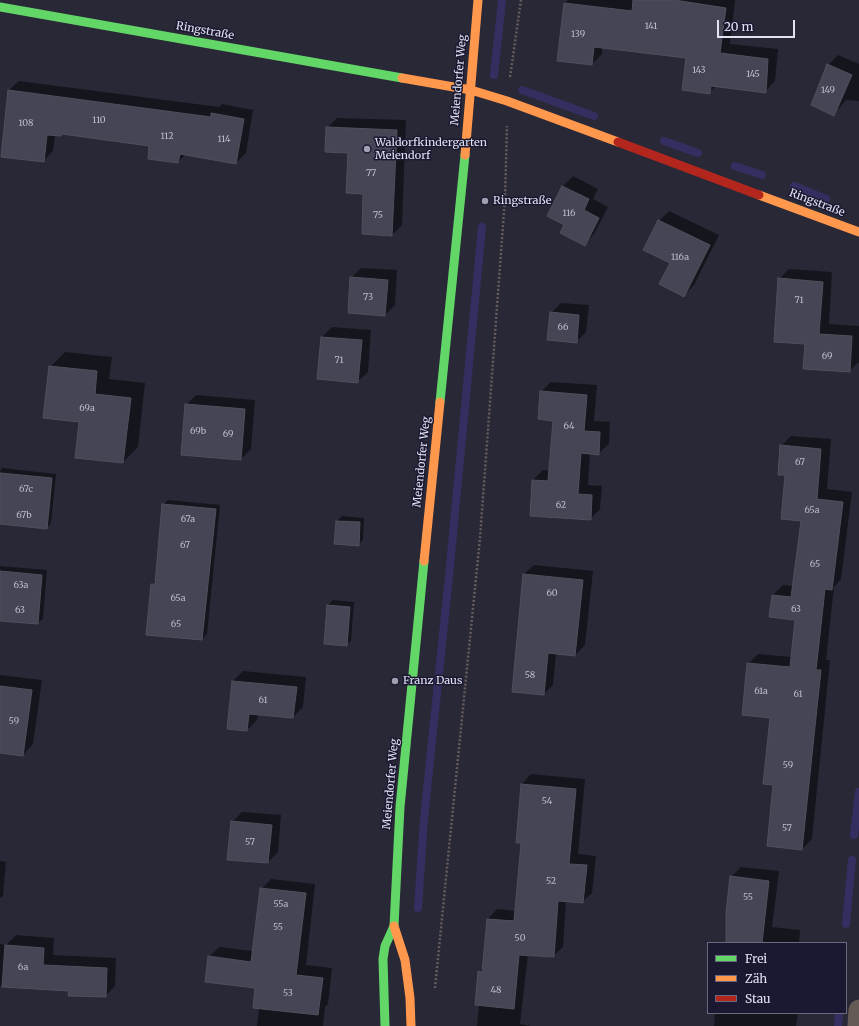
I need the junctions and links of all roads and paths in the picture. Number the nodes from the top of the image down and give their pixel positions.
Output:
1 (478, 0) edge
2 (521, 0) edge
3 (0, 6) edge
4 (471, 90) junction
5 (507, 101) junction
6 (859, 232) edge
7 (394, 926) junction
8 (434, 995) dead end
9 (859, 1010) edge
10 (385, 1026) edge
11 (411, 1026) edge
12 (858, 1026) edge

1 - 4 street, Meiendorfer Weg
2 - 5 path
3 - 4 street, Ringstraße
4 - 5 street, Ringstraße
4 - 7 street, Meiendorfer Weg
5 - 6 street, Ringstraße
5 - 8 path
7 - 10 street, Meiendorfer Weg
7 - 11 street, Meiendorfer Weg
9 - 12 street

